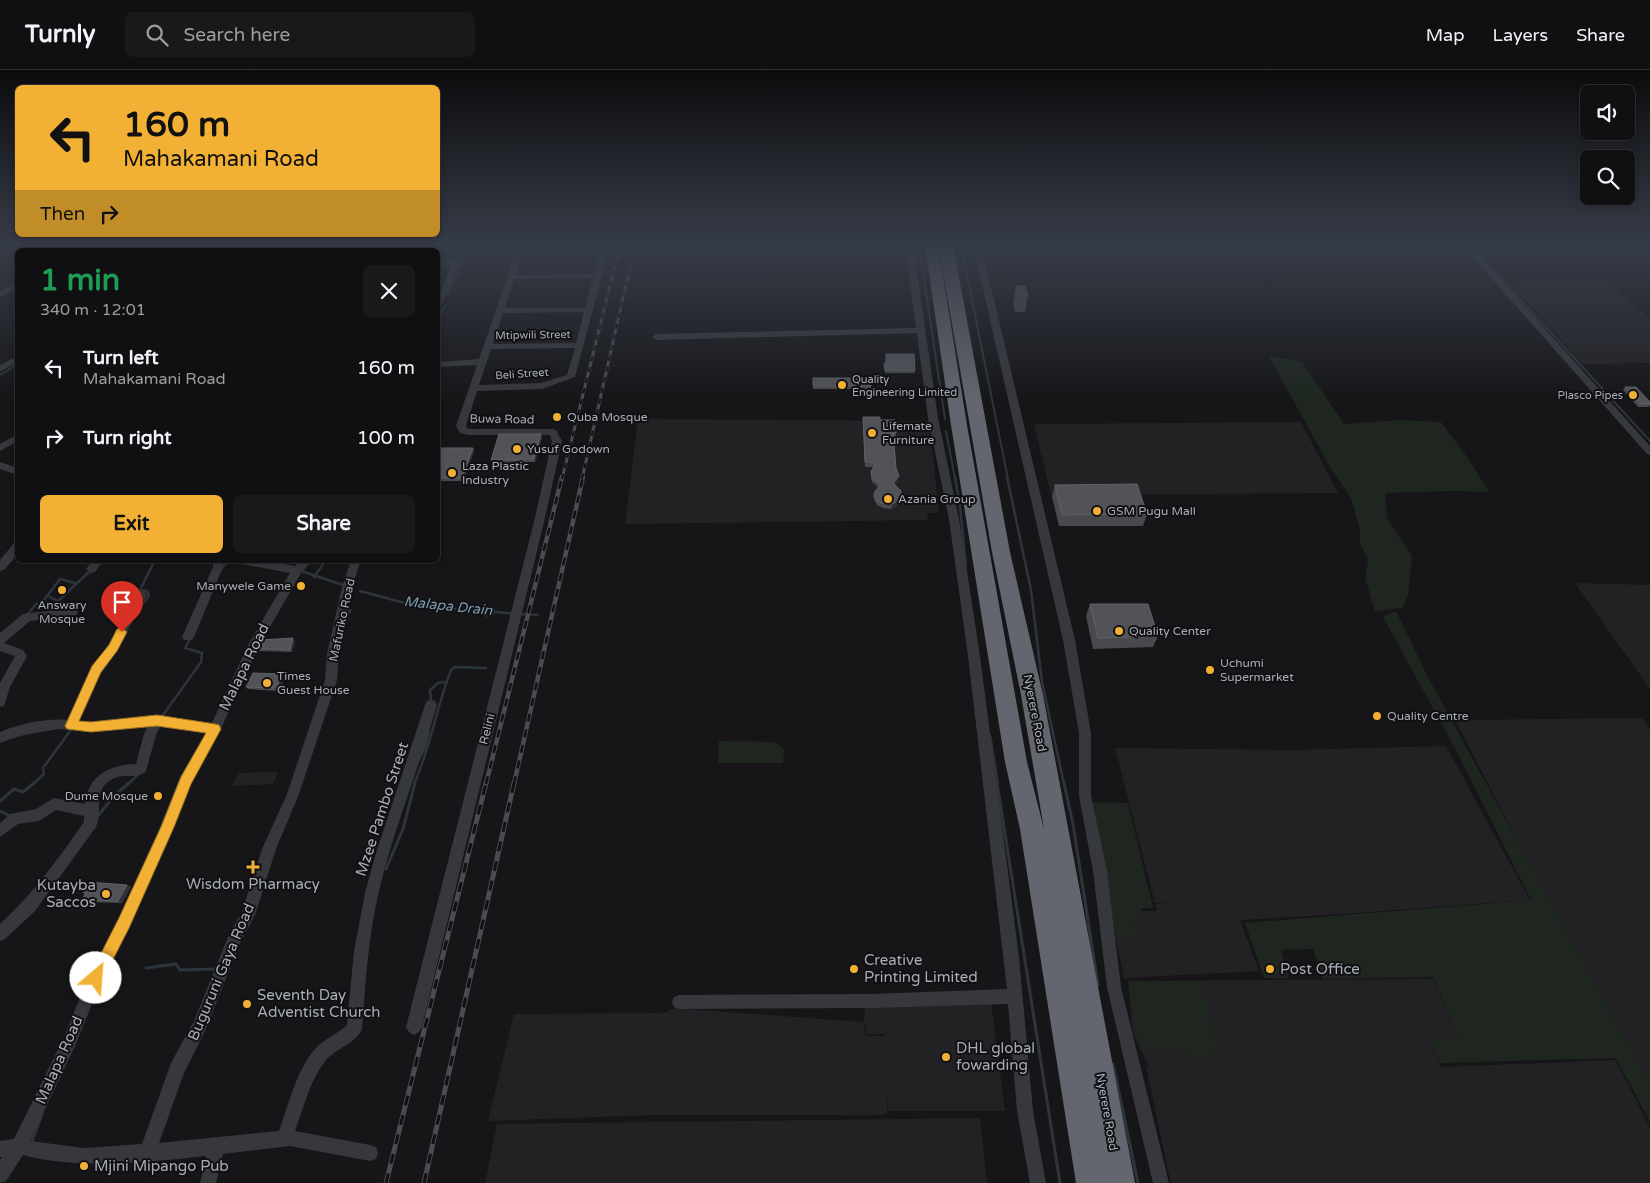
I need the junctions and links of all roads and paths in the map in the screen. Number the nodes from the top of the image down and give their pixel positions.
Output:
1 (504, 297) edge
2 (592, 297) edge
3 (916, 297) edge
4 (939, 297) edge
5 (954, 297) edge
6 (989, 297) edge
7 (1512, 297) edge
8 (588, 310) junction
9 (499, 311) junction
10 (921, 330) junction
11 (656, 337) dead end
12 (579, 345) junction
13 (486, 347) junction
14 (9, 361) edge
15 (481, 362) junction
16 (440, 364) edge
17 (0, 369) edge
18 (473, 388) junction
19 (553, 432) joint
20 (15, 439) edge
21 (0, 448) edge
22 (1650, 452) edge
23 (0, 466) edge
24 (15, 471) edge
25 (15, 550) edge
26 (96, 563) edge
27 (218, 563) edge
28 (258, 563) edge
29 (304, 563) edge
30 (355, 563) edge
31 (0, 567) edge
32 (91, 569) dead end
33 (296, 570) junction
34 (142, 594) dead end
35 (72, 612) dead end
36 (188, 637) dead end
37 (0, 640) edge
38 (0, 646) edge
39 (0, 702) edge
40 (430, 705) dead end
41 (157, 720) junction
42 (71, 726) junction
43 (215, 729) junction
44 (0, 738) edge
45 (292, 794) joint
46 (91, 817) junction
47 (0, 831) edge
48 (0, 934) edge
49 (1015, 996) junction
50 (679, 1002) dead end
51 (414, 1027) dead end
52 (284, 1138) junction
53 (19, 1146) junction
54 (216, 1147) junction
55 (0, 1149) edge
56 (148, 1150) junction
57 (370, 1153) dead end
58 (0, 1176) edge
59 (208, 1183) edge
60 (1038, 1183) edge
61 (1091, 1183) edge
62 (1120, 1183) edge
63 (1161, 1183) edge

1 - 9 street, Buwa Road
2 - 8 street
3 - 10 street
4 - 61 highway
5 - 62 highway, Nyerere Road
6 - 63 street
7 - 22 street
8 - 9 street
8 - 12 street
9 - 13 street, Buwa Road
10 - 11 street
10 - 49 street
12 - 13 street, Mtipwili Street
12 - 18 street, Beli Street
13 - 15 street, Buwa Road
14 - 17 street
15 - 16 street
15 - 18 street, Buwa Road
18 - 19 street, Buwa Road
19 - 51 street, Relini
20 - 21 street
23 - 24 street
25 - 31 street
26 - 32 street
27 - 36 street
28 - 33 street
29 - 33 street
30 - 45 street, Mafuriko Road
33 - 43 street, Malapa Road
34 - 42 street
35 - 37 street
38 - 39 street
40 - 52 street, Mzee Pambo Street
41 - 42 street
41 - 43 street
41 - 46 street
42 - 44 street
43 - 53 street, Malapa Road
45 - 56 street, Buguruni Gaya Road
46 - 47 street
46 - 48 street
49 - 50 street
49 - 60 street
52 - 54 street
52 - 57 street
53 - 55 street
53 - 56 street
53 - 58 street, Malapa Road
54 - 56 street
54 - 59 street

